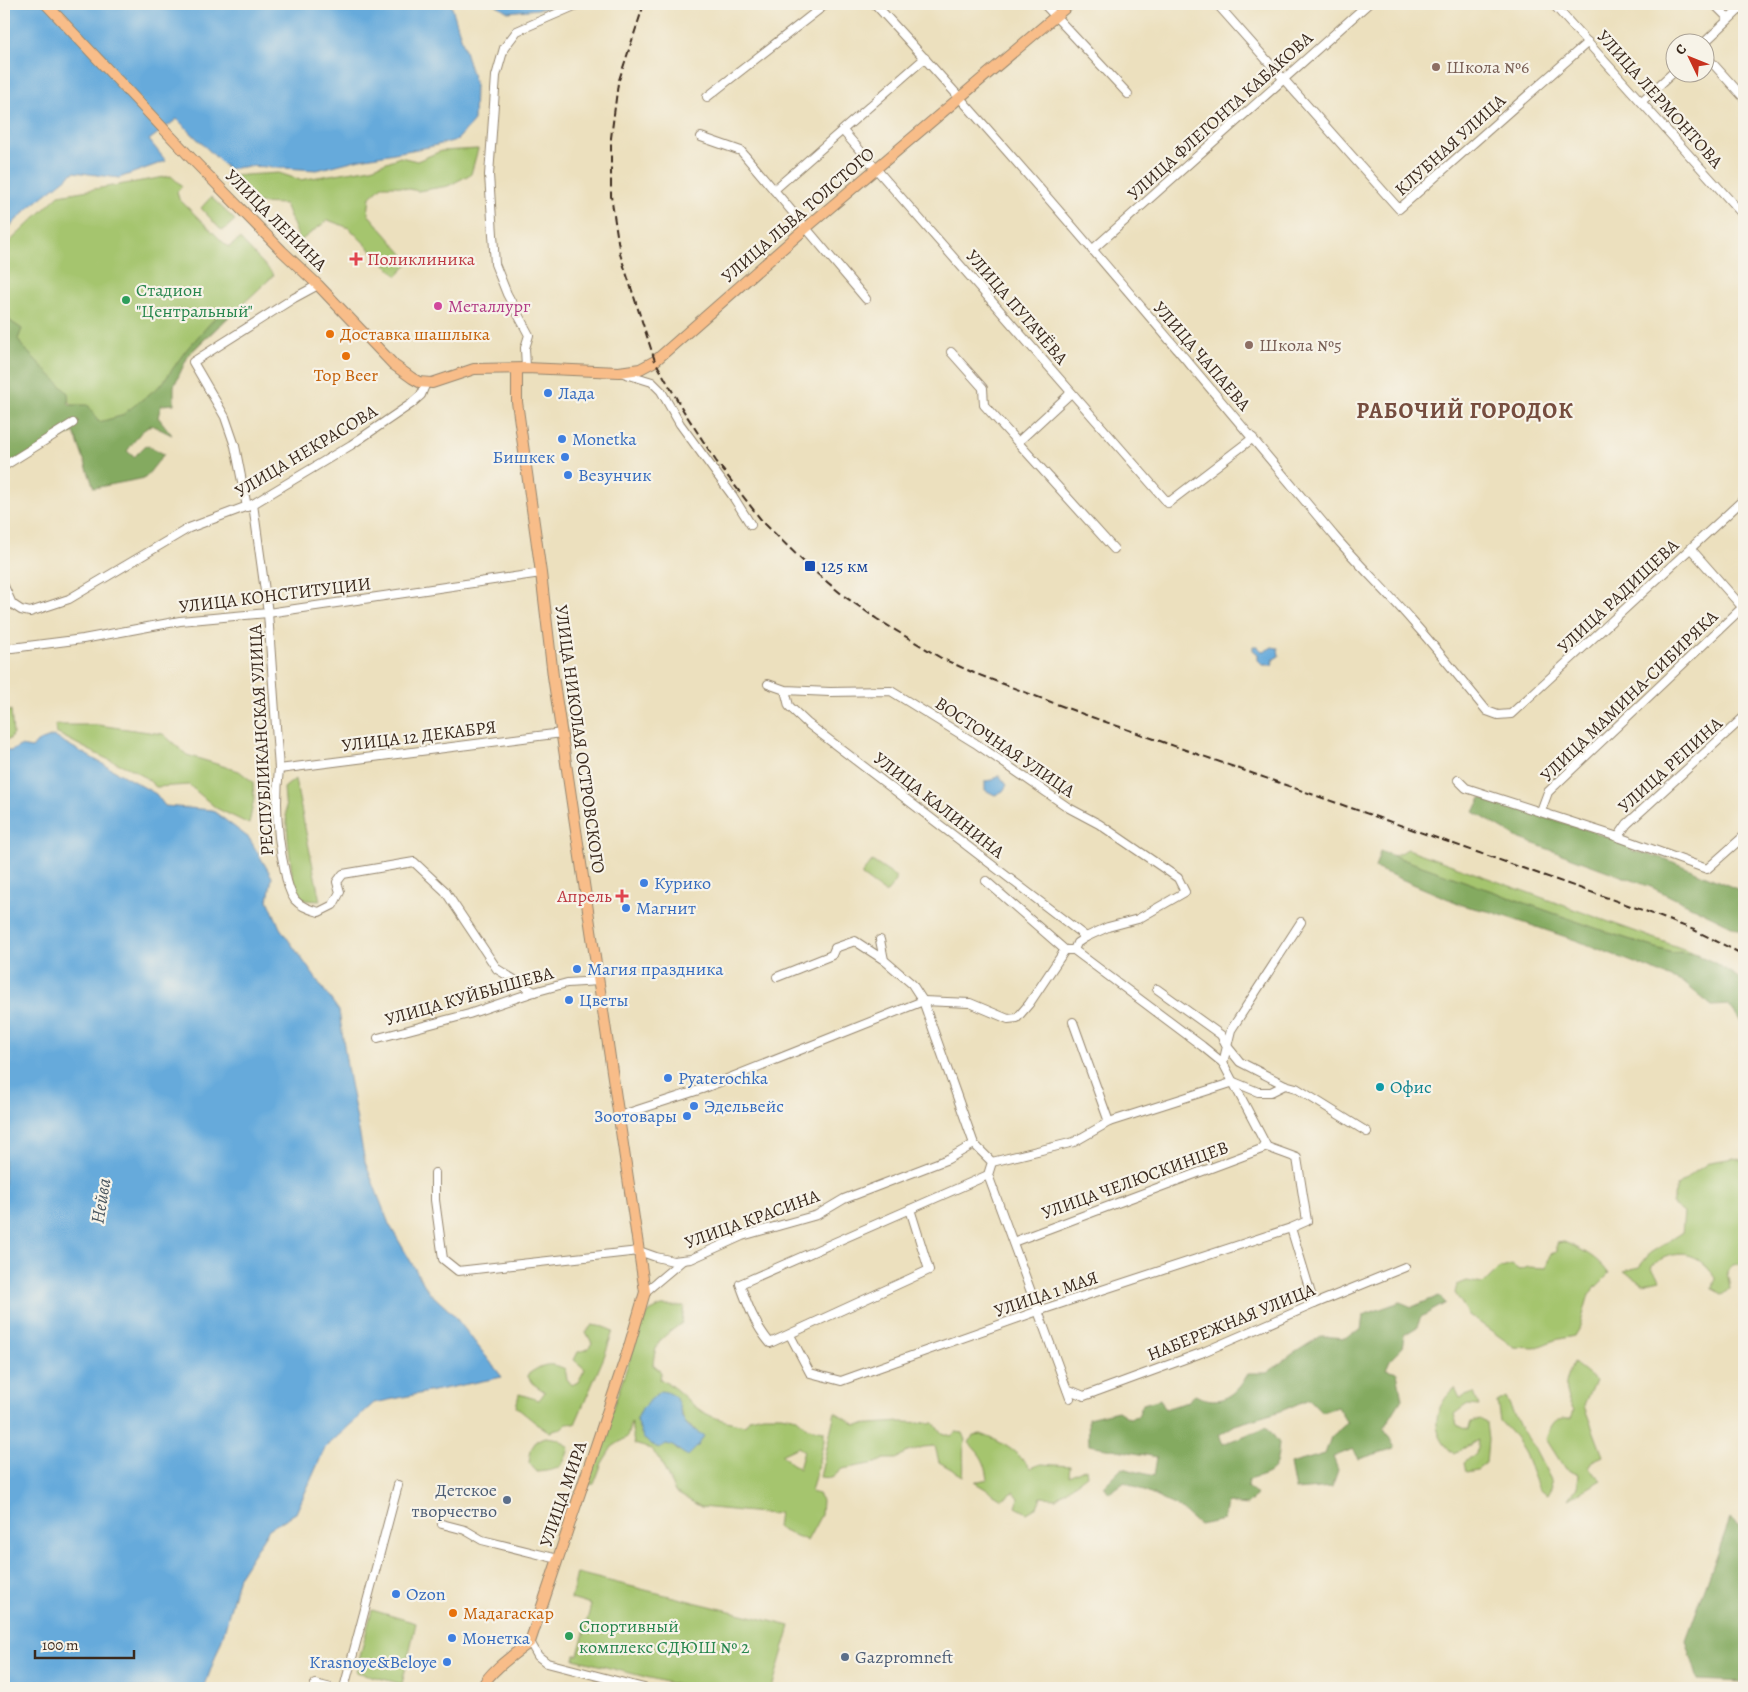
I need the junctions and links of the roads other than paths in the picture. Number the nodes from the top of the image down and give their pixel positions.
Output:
1 (46, 4) edge
2 (579, 4) edge
3 (826, 4) edge
4 (875, 4) edge
5 (1044, 4) edge
6 (1070, 4) edge
7 (1216, 4) edge
8 (1368, 4) edge
9 (1552, 4) edge
10 (1714, 4) edge
11 (1744, 5) edge
12 (1055, 17) junction
13 (1729, 19) junction
14 (1716, 32) edge
15 (1588, 42) junction
16 (925, 58) junction
17 (1716, 67) edge
18 (1284, 79) junction
19 (1666, 79) edge
20 (1128, 94) dead end
21 (707, 97) dead end
22 (959, 97) junction
23 (1744, 98) edge
24 (1642, 101) junction
25 (843, 131) junction
26 (701, 137) dead end
27 (876, 169) junction
28 (774, 190) junction
29 (1744, 216) edge
30 (806, 228) junction
31 (1092, 250) junction
32 (318, 285) junction
33 (866, 299) dead end
34 (952, 352) dead end
35 (522, 368) junction
36 (619, 372) junction
37 (426, 383) junction
38 (1071, 393) junction
39 (73, 423) dead end
40 (1253, 438) junction
41 (1018, 442) junction
42 (4, 466) edge
43 (1744, 499) edge
44 (250, 506) junction
45 (751, 525) dead end
46 (1114, 549) dead end
47 (1691, 549) junction
48 (541, 573) junction
49 (4, 586) edge
50 (1744, 608) edge
51 (268, 613) junction
52 (12, 648) dead end
53 (768, 684) dead end
54 (785, 690) junction
55 (1511, 714) joint
56 (1744, 717) edge
57 (562, 733) junction
58 (279, 768) junction
59 (1458, 780) dead end
60 (1541, 811) junction
61 (1744, 836) edge
62 (1618, 837) junction
63 (986, 881) dead end
64 (1301, 922) dead end
65 (1086, 937) junction
66 (880, 940) dead end
67 (1065, 950) junction
68 (1074, 950) junction
69 (884, 960) junction
70 (777, 977) dead end
71 (599, 981) junction
72 (1157, 989) dead end
73 (534, 992) junction
74 (923, 1001) junction
75 (1073, 1022) dead end
76 (378, 1038) dead end
77 (1227, 1046) junction
78 (1223, 1063) junction
79 (1234, 1082) junction
80 (1285, 1085) junction
81 (619, 1116) junction
82 (1109, 1122) junction
83 (1367, 1132) dead end
84 (974, 1144) junction
85 (1267, 1147) junction
86 (992, 1162) junction
87 (435, 1173) dead end
88 (988, 1174) junction
89 (910, 1209) junction
90 (1292, 1228) junction
91 (1013, 1242) junction
92 (639, 1251) junction
93 (683, 1260) junction
94 (1405, 1267) dead end
95 (645, 1292) junction
96 (1314, 1304) junction
97 (1038, 1311) junction
98 (790, 1335) junction
99 (1067, 1389) junction
100 (1070, 1398) dead end
101 (398, 1485) dead end
102 (442, 1524) dead end
103 (558, 1559) junction
104 (530, 1642) junction
105 (315, 1684) dead end
106 (331, 1688) edge
107 (344, 1688) edge
108 (482, 1688) edge
109 (644, 1688) edge

1 - 32 main road, УЛИЦА ЛЕНИНА
2 - 35 street
3 - 21 street
4 - 16 street, УЛИЦА ЧАПАЕВА
5 - 12 street
6 - 12 main road, УЛИЦА ЛЬВА ТОЛСТОГО
7 - 18 street
8 - 18 street, УЛИЦА ФЛЕГОНТА КАБАКОВА
9 - 15 street, УЛИЦА ЛЕРМОНТОВА
10 - 13 street
11 - 13 street
12 - 20 street
12 - 22 main road, УЛИЦА ЛЬВА ТОЛСТОГО
13 - 14 street
15 - 18 street, КЛУБНАЯ УЛИЦА
15 - 24 street, УЛИЦА ЛЕРМОНТОВА
16 - 22 street, УЛИЦА ЧАПАЕВА
16 - 25 street
17 - 23 street
18 - 31 street, УЛИЦА ФЛЕГОНТА КАБАКОВА
19 - 24 street
22 - 27 main road, УЛИЦА ЛЬВА ТОЛСТОГО
22 - 31 street, УЛИЦА ЧАПАЕВА
24 - 29 street, УЛИЦА ЛЕРМОНТОВА
25 - 27 street, УЛИЦА ПУГАЧЁВА
25 - 28 street
26 - 28 street
27 - 30 main road, УЛИЦА ЛЬВА ТОЛСТОГО
27 - 38 street, УЛИЦА ПУГАЧЁВА
28 - 30 street
30 - 33 street
30 - 36 main road, УЛИЦА ЛЬВА ТОЛСТОГО
31 - 40 street, УЛИЦА ЧАПАЕВА
32 - 37 main road, УЛИЦА ЛЕНИНА
32 - 44 street, РЕСПУБЛИКАНСКАЯ УЛИЦА
34 - 41 street
35 - 36 main road, УЛИЦА ЛЬВА ТОЛСТОГО
35 - 37 main road
35 - 48 main road, УЛИЦА НИКОЛАЯ ОСТРОВСКОГО
36 - 45 street
37 - 44 street, УЛИЦА НЕКРАСОВА
38 - 40 street, УЛИЦА ПУГАЧЁВА
38 - 41 street
39 - 42 street
40 - 55 street, УЛИЦА ЧАПАЕВА
41 - 46 street
43 - 47 street, УЛИЦА РАДИЩЕВА
44 - 49 street, УЛИЦА НЕКРАСОВА
44 - 51 street, РЕСПУБЛИКАНСКАЯ УЛИЦА
47 - 50 street
47 - 55 street, УЛИЦА РАДИЩЕВА
48 - 51 street, УЛИЦА КОНСТИТУЦИИ
48 - 57 main road, УЛИЦА НИКОЛАЯ ОСТРОВСКОГО
50 - 60 street, УЛИЦА МАМИНА-СИБИРЯКА
51 - 52 street, УЛИЦА КОНСТИТУЦИИ
51 - 58 street, РЕСПУБЛИКАНСКАЯ УЛИЦА
53 - 54 street, ВОСТОЧНАЯ УЛИЦА
54 - 65 street, УЛИЦА КАЛИНИНА
54 - 65 street, ВОСТОЧНАЯ УЛИЦА
56 - 62 street, УЛИЦА РЕПИНА
57 - 58 street, УЛИЦА 12 ДЕКАБРЯ
57 - 71 main road, УЛИЦА НИКОЛАЯ ОСТРОВСКОГО
58 - 73 street, РЕСПУБЛИКАНСКАЯ УЛИЦА
59 - 60 street
60 - 62 street
61 - 62 street
63 - 67 street, УЛИЦА КАЛИНИНА
64 - 77 street
65 - 68 street
66 - 69 street
67 - 68 street
67 - 74 street
68 - 78 street
69 - 70 street
69 - 74 street
71 - 73 street, УЛИЦА КУЙБЫШЕВА
71 - 81 main road, УЛИЦА НИКОЛАЯ ОСТРОВСКОГО
72 - 77 street
73 - 76 street, УЛИЦА КУЙБЫШЕВА
74 - 81 street
74 - 84 street
75 - 82 street
77 - 78 street
77 - 80 street
78 - 79 street
79 - 80 street
79 - 82 street
79 - 85 street
80 - 83 street
81 - 92 main road, УЛИЦА НИКОЛАЯ ОСТРОВСКОГО
82 - 86 street
84 - 86 street
84 - 93 street, УЛИЦА КРАСИНА
85 - 90 street
85 - 91 street, УЛИЦА ЧЕЛЮСКИНЦЕВ
86 - 88 street
87 - 92 street, УЛИЦА КРАСИНА
88 - 89 street
88 - 91 street
89 - 98 street
89 - 98 street
90 - 96 street
90 - 97 street, УЛИЦА 1 МАЯ
91 - 97 street
92 - 93 street, УЛИЦА КРАСИНА
92 - 95 main road, УЛИЦА НИКОЛАЯ ОСТРОВСКОГО
93 - 95 street
94 - 96 street, НАБЕРЕЖНАЯ УЛИЦА
95 - 103 main road, УЛИЦА МИРА
96 - 99 street, НАБЕРЕЖНАЯ УЛИЦА
97 - 98 street, УЛИЦА 1 МАЯ
97 - 99 street
99 - 100 street
101 - 107 street
102 - 103 street
103 - 104 main road, УЛИЦА МИРА
104 - 108 main road
104 - 109 street
105 - 106 street

